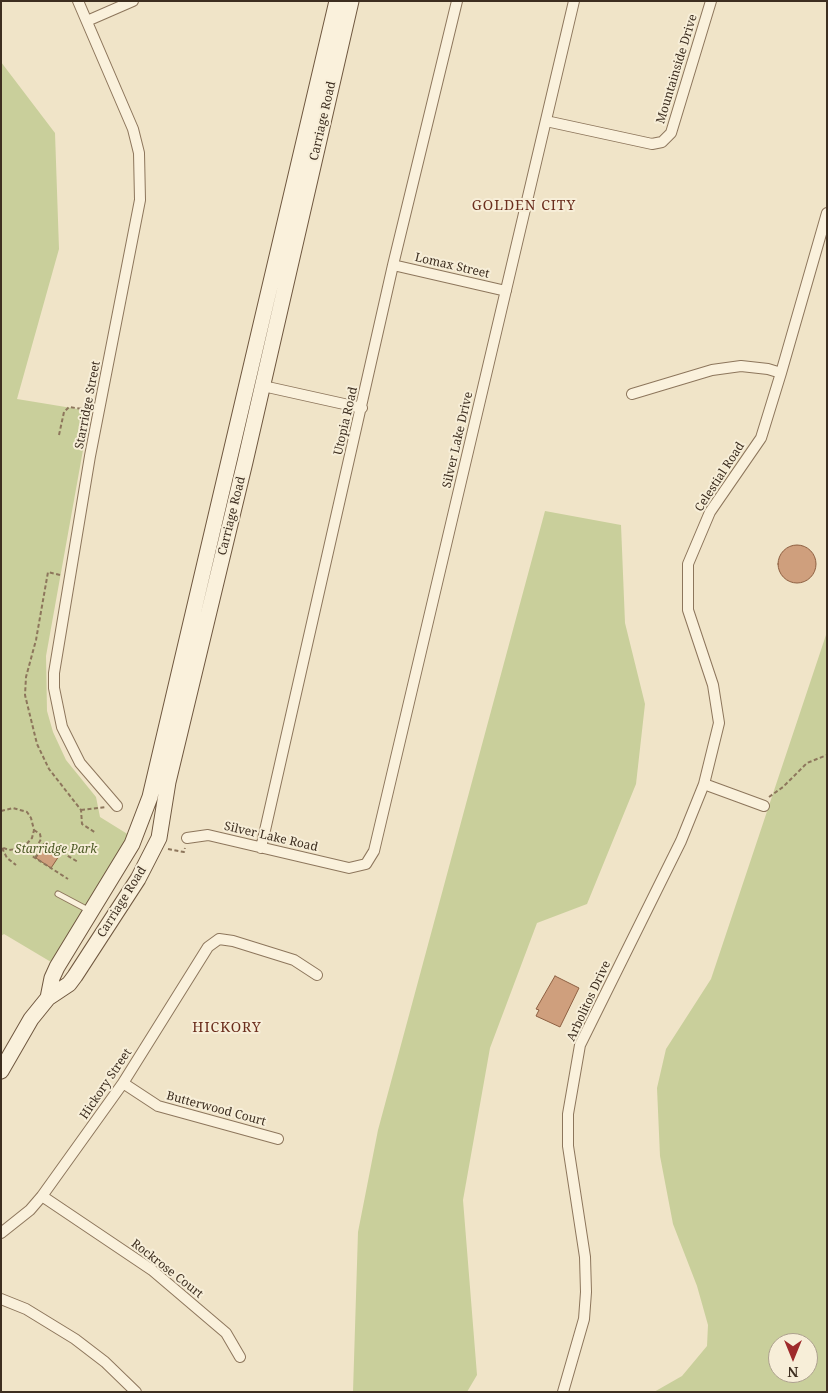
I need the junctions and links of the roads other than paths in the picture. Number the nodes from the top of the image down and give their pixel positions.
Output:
1 (78, 1) edge
2 (133, 1) edge
3 (337, 1) edge
4 (351, 1) edge
5 (457, 1) edge
6 (574, 1) edge
7 (711, 1) edge
8 (87, 21) junction
9 (546, 121) junction
10 (297, 202) junction
11 (827, 213) edge
12 (394, 265) junction
13 (506, 291) junction
14 (782, 373) junction
15 (255, 384) junction
16 (632, 394) dead end
17 (362, 408) junction
18 (164, 770) junction
19 (704, 784) junction
20 (761, 805) road end
21 (118, 806) dead end
22 (187, 838) road end
23 (261, 848) junction
24 (349, 868) joint
25 (58, 894) dead end
26 (90, 912) junction
27 (109, 922) junction
28 (317, 975) dead end
29 (48, 998) junction
30 (1, 1071) edge
31 (123, 1083) junction
32 (278, 1140) dead end
33 (42, 1196) junction
34 (1, 1233) edge
35 (1, 1298) edge
36 (240, 1357) dead end
37 (136, 1392) edge
38 (563, 1392) edge

1 - 8 street, Starridge Street
2 - 8 street
3 - 10 street, Carriage Road
4 - 10 street, Carriage Road
5 - 12 street, Utopia Road
6 - 9 street, Silver Lake Drive
7 - 9 street, Mountainside Drive
8 - 21 street, Starridge Street
9 - 13 street, Silver Lake Drive
10 - 15 street, Carriage Road
11 - 14 street, Celestial Road
12 - 13 street, Lomax Street
12 - 17 street, Utopia Road
13 - 24 street, Silver Lake Drive
14 - 16 street
14 - 19 street, Celestial Road
15 - 17 street
15 - 18 street, Carriage Road
17 - 23 street, Utopia Road
18 - 26 street, Carriage Road
18 - 27 street, Carriage Road
19 - 20 street
19 - 38 street, Arbolitos Drive
22 - 23 street, Silver Lake Road
23 - 24 street, Silver Lake Road
25 - 26 lane
26 - 27 street
26 - 29 street, Carriage Road
27 - 29 street, Carriage Road
28 - 31 street, Hickory Street
29 - 30 street, Carriage Road
31 - 32 street, Butterwood Court
31 - 33 street, Hickory Street
33 - 34 street, Hickory Street
33 - 36 street, Rockrose Court
35 - 37 street

